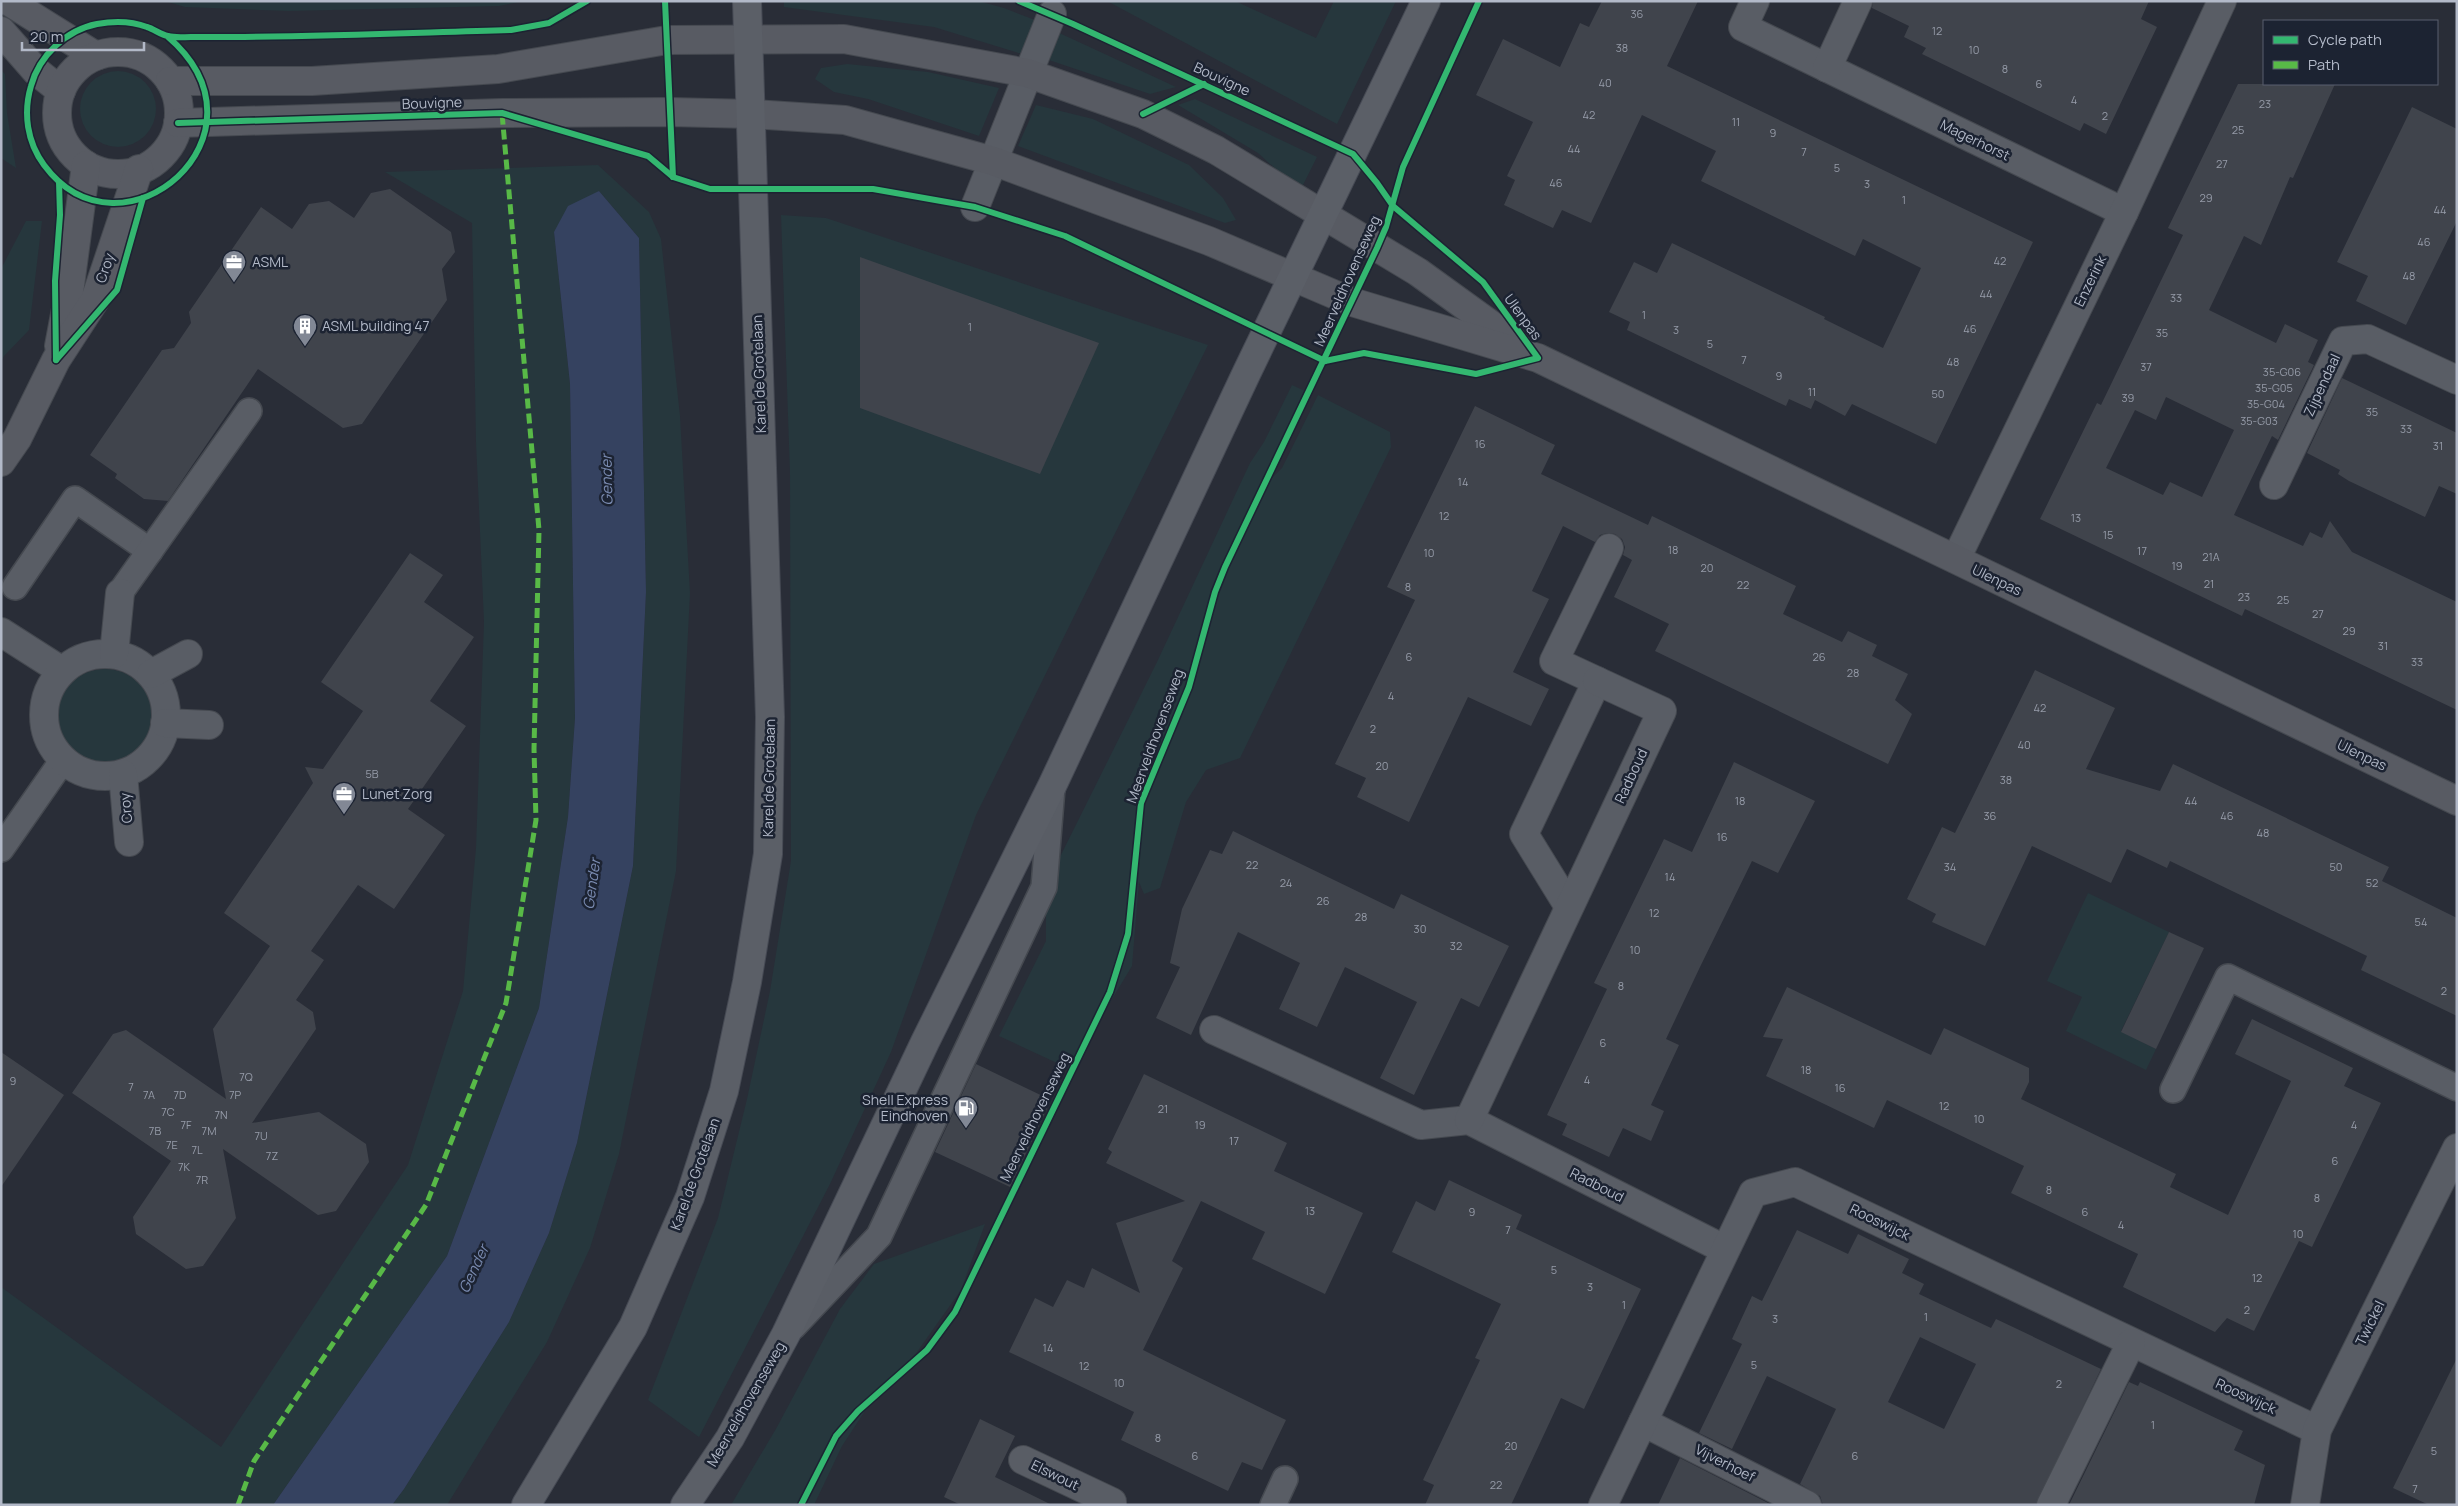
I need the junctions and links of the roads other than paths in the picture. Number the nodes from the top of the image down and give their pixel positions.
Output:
1 (747, 1) edge
2 (1426, 1) edge
3 (1755, 1) edge
4 (1858, 1) edge
5 (2222, 1) edge
6 (16, 6) edge
7 (1052, 14) dead end
8 (3, 36) edge
9 (748, 40) junction
10 (96, 56) junction
11 (1827, 68) junction
12 (1027, 73) junction
13 (170, 81) junction
14 (61, 91) junction
15 (752, 114) junction
16 (178, 123) junction
17 (993, 161) junction
18 (86, 165) junction
19 (139, 169) junction
20 (975, 208) dead end
21 (2124, 212) junction
22 (1323, 214) junction
23 (1293, 277) junction
24 (1538, 358) junction
25 (56, 360) junction
26 (2457, 380) edge
27 (249, 411) dead end
28 (1, 462) edge
29 (2274, 485) dead end
30 (1608, 548) dead end
31 (150, 550) junction
32 (1956, 560) junction
33 (14, 586) dead end
34 (120, 593) joint
35 (1, 632) edge
36 (114, 654) junction
37 (188, 654) dead end
38 (62, 671) junction
39 (151, 674) junction
40 (1597, 681) junction
41 (165, 723) junction
42 (210, 725) dead end
43 (63, 760) junction
44 (123, 774) junction
45 (1052, 786) junction
46 (2457, 801) edge
47 (129, 842) dead end
48 (1, 849) edge
49 (1570, 907) junction
50 (1214, 1030) dead end
51 (2457, 1088) edge
52 (2173, 1090) dead end
53 (1469, 1120) junction
54 (2457, 1148) edge
55 (1724, 1249) junction
56 (786, 1334) junction
57 (2131, 1342) junction
58 (1643, 1422) junction
59 (2317, 1430) junction
60 (1023, 1460) dead end
61 (1285, 1479) dead end
62 (526, 1505) edge
63 (685, 1505) edge
64 (1112, 1505) edge
65 (1273, 1505) edge
66 (1603, 1505) edge
67 (1807, 1505) edge
68 (2051, 1505) edge
69 (2305, 1505) edge

1 - 9 main road, Karel de Grotelaan
2 - 22 main road, Meerveldhovenseweg
3 - 11 street, Magerhorst
4 - 11 street
5 - 21 street, Enzerink
6 - 8 lane
6 - 10 street
7 - 12 street
8 - 14 street
9 - 12 street, Bouvigne
9 - 13 street, Bouvigne
9 - 15 main road, Karel de Grotelaan
10 - 13 street
10 - 14 street
11 - 21 street, Magerhorst
12 - 17 street
12 - 22 street, Bouvigne
13 - 16 street
14 - 18 street
15 - 16 street, Bouvigne
15 - 17 street, Bouvigne
15 - 62 main road, Karel de Grotelaan
16 - 19 street
17 - 20 street
17 - 23 street, Bouvigne
18 - 19 street
18 - 25 street, Croy
19 - 25 street, Croy
21 - 32 street, Enzerink
22 - 23 main road, Meerveldhovenseweg
22 - 24 street, Ulenpas
23 - 24 street, Ulenpas
23 - 45 main road, Meerveldhovenseweg
24 - 32 street, Ulenpas
25 - 28 street, Croy
26 - 29 street, Zijpendaal
27 - 31 lane
30 - 40 street, Radboud
31 - 33 lane
31 - 34 lane
32 - 46 street, Ulenpas
34 - 36 street
35 - 38 street
36 - 38 street, Croy
36 - 39 street, Croy
37 - 39 street
38 - 43 street, Croy
39 - 41 street, Croy
40 - 49 street
40 - 49 street, Radboud
41 - 42 street
41 - 44 street, Croy
43 - 44 street, Croy
43 - 48 lane
44 - 47 street, Croy
45 - 56 main road, Meerveldhovenseweg
45 - 56 lane
49 - 53 street, Radboud
50 - 53 street
51 - 52 lane
53 - 55 street, Radboud
54 - 59 street, Twickel
55 - 57 street, Rooswijck
55 - 58 street, Rooswijck
56 - 63 main road, Meerveldhovenseweg
57 - 59 street, Rooswijck
57 - 68 street
58 - 66 street, Rooswijck
58 - 67 street, Vijverhoef
59 - 69 street, Twickel
60 - 64 street, Elswout
61 - 65 lane

